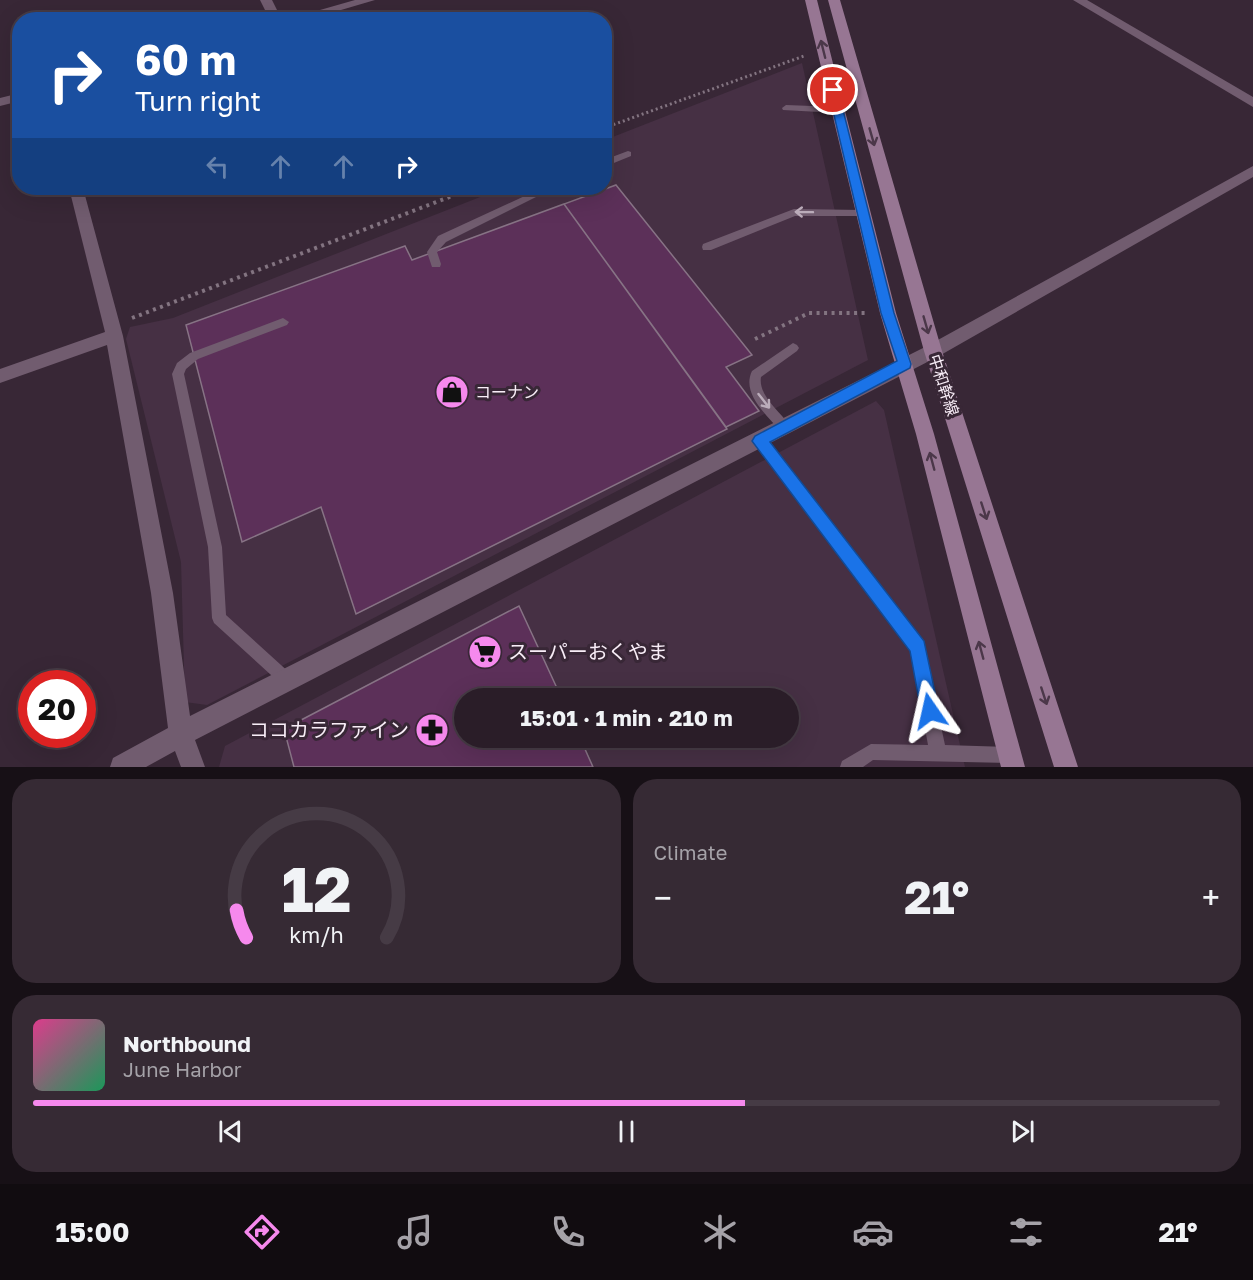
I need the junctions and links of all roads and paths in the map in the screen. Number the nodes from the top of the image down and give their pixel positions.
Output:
1 (369, 0) edge
2 (810, 0) edge
3 (834, 0) edge
4 (1079, 0) edge
5 (322, 12) edge
6 (823, 51) junction
7 (1253, 103) edge
8 (786, 108) dead end
9 (838, 110) junction
10 (612, 125) edge
11 (628, 154) dead end
12 (612, 161) edge
13 (1253, 171) edge
14 (78, 195) edge
15 (456, 195) edge
16 (534, 195) edge
17 (863, 213) junction
18 (707, 247) dead end
19 (436, 264) dead end
20 (873, 313) dead end
21 (284, 322) dead end
22 (112, 331) junction
23 (754, 339) dead end
24 (793, 348) dead end
25 (933, 351) junction
26 (905, 364) junction
27 (0, 376) edge
28 (785, 428) junction
29 (760, 441) junction
30 (287, 680) junction
31 (182, 734) junction
32 (938, 753) junction
33 (1011, 761) edge
34 (122, 767) edge
35 (193, 767) edge
36 (848, 767) edge
37 (1066, 767) edge

1 - 5 street
6 -> 2 main road, 中和幹線
3 -> 25 main road, 中和幹線
4 - 7 street
6 - 9 main road, 中和幹線
6 - 10 path
8 - 9 lane
9 - 17 main road, 中和幹線
11 - 12 lane
13 - 25 street
14 - 22 street
15 - 22 path
16 - 19 lane
17 -> 18 lane
17 - 26 main road, 中和幹線
20 - 23 path
21 - 30 lane
22 - 27 street
22 - 31 street
24 -> 28 lane
25 - 26 street
25 -> 37 main road, 中和幹線
26 - 28 street
33 -> 26 main road, 中和幹線
28 - 29 street
29 - 30 street
29 - 32 lane
30 - 31 street
31 - 34 street
31 - 35 street
32 - 33 lane
32 - 36 lane

